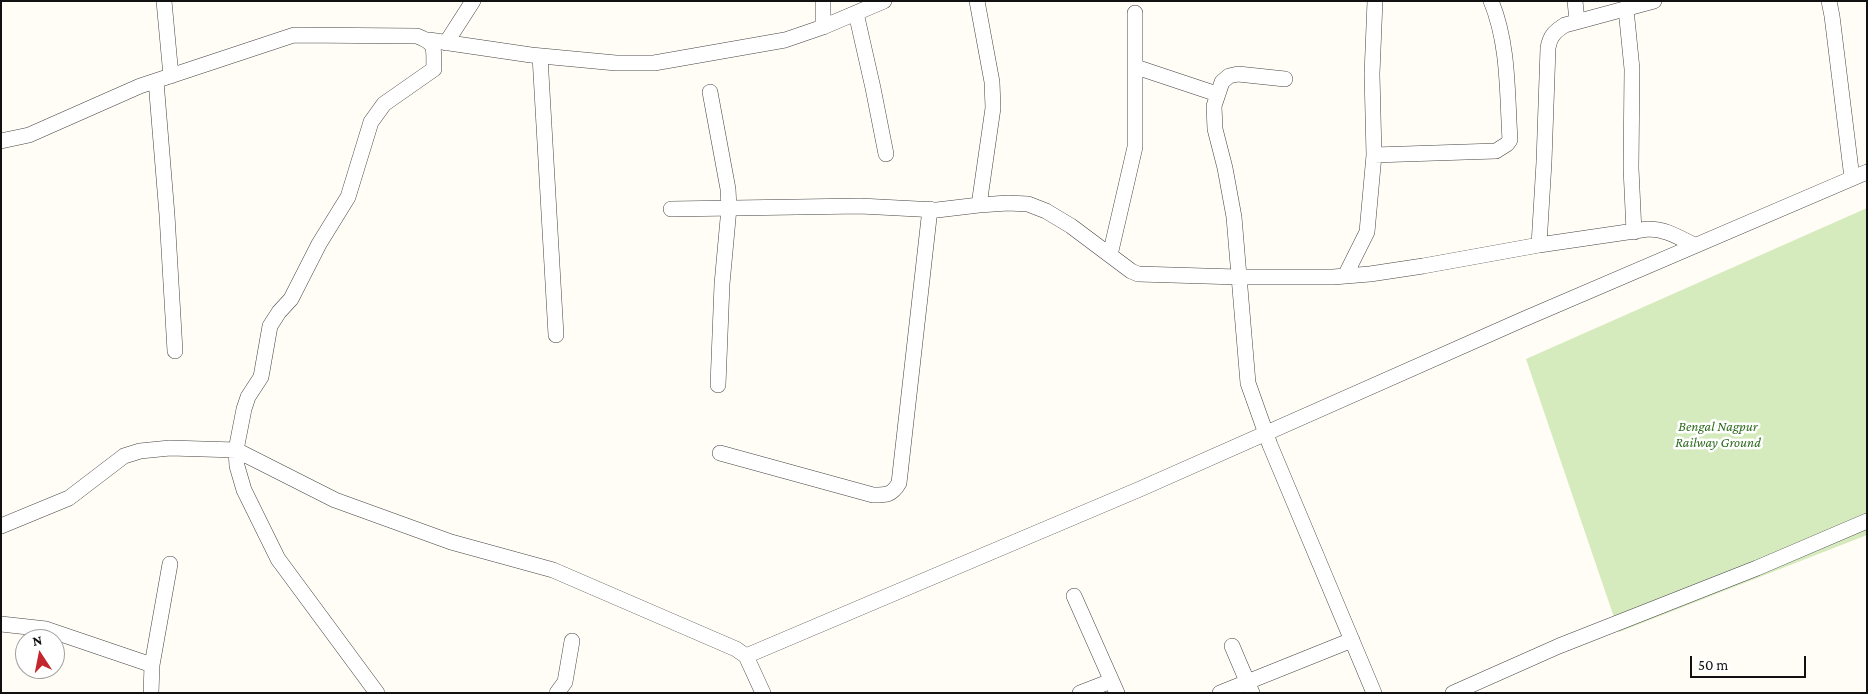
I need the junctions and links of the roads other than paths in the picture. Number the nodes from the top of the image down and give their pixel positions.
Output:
1 (164, 1) edge
2 (473, 1) edge
3 (823, 1) edge
4 (884, 1) edge
5 (978, 1) edge
6 (1375, 1) edge
7 (1490, 1) edge
8 (1575, 1) edge
9 (1654, 1) edge
10 (1829, 1) edge
11 (1626, 9) junction
12 (856, 13) junction
13 (1136, 13) dead end
14 (1577, 22) junction
15 (823, 27) junction
16 (429, 40) junction
17 (446, 43) junction
18 (540, 56) junction
19 (1136, 67) junction
20 (164, 79) junction
21 (1285, 79) dead end
22 (710, 92) dead end
23 (1217, 94) junction
24 (1, 141) edge
25 (886, 154) dead end
26 (1374, 155) junction
27 (1867, 172) edge
28 (1852, 178) junction
29 (979, 205) junction
30 (729, 208) junction
31 (671, 209) dead end
32 (930, 209) junction
33 (1634, 232) junction
34 (1538, 245) junction
35 (1694, 246) junction
36 (1110, 255) junction
37 (1345, 276) junction
38 (1238, 277) junction
39 (556, 334) dead end
40 (175, 351) dead end
41 (718, 385) dead end
42 (1266, 434) junction
43 (236, 450) junction
44 (720, 453) dead end
45 (1867, 521) edge
46 (1, 526) edge
47 (170, 564) dead end
48 (1074, 596) dead end
49 (1, 624) edge
50 (1352, 640) junction
51 (572, 641) dead end
52 (1232, 646) dead end
53 (746, 656) junction
54 (152, 665) junction
55 (1114, 687) edge
56 (1250, 687) edge
57 (151, 693) edge
58 (377, 693) edge
59 (557, 693) edge
60 (763, 693) edge
61 (1080, 693) edge
62 (1220, 693) edge
63 (1374, 693) edge
64 (1453, 693) edge

1 - 20 street
2 - 17 street
3 - 15 street
4 - 12 street
5 - 29 street
6 - 26 street
7 - 26 street
8 - 14 street
9 - 11 street
10 - 28 street
11 - 14 street
11 - 33 street
12 - 15 street
12 - 25 street
13 - 19 street
14 - 34 street
15 - 18 street
16 - 17 street
16 - 20 street
16 - 43 street
17 - 18 street
18 - 39 street
19 - 23 street
19 - 36 street
20 - 24 street
20 - 40 street
21 - 23 street
22 - 30 street
23 - 38 street
26 - 37 street
27 - 28 street
28 - 35 street
29 - 32 street
29 - 36 street
30 - 31 street
30 - 32 street
30 - 41 street
32 - 44 street
33 - 34 street
33 - 35 street
34 - 37 street
35 - 42 street
36 - 38 street
37 - 38 street
38 - 42 street
42 - 50 street
42 - 53 street
43 - 46 street
43 - 53 street
43 - 58 street
45 - 64 street
47 - 54 street
48 - 55 street
49 - 54 street
50 - 56 street
50 - 63 street
51 - 59 street
52 - 56 street
53 - 60 street
54 - 57 street
55 - 61 street
56 - 62 street

